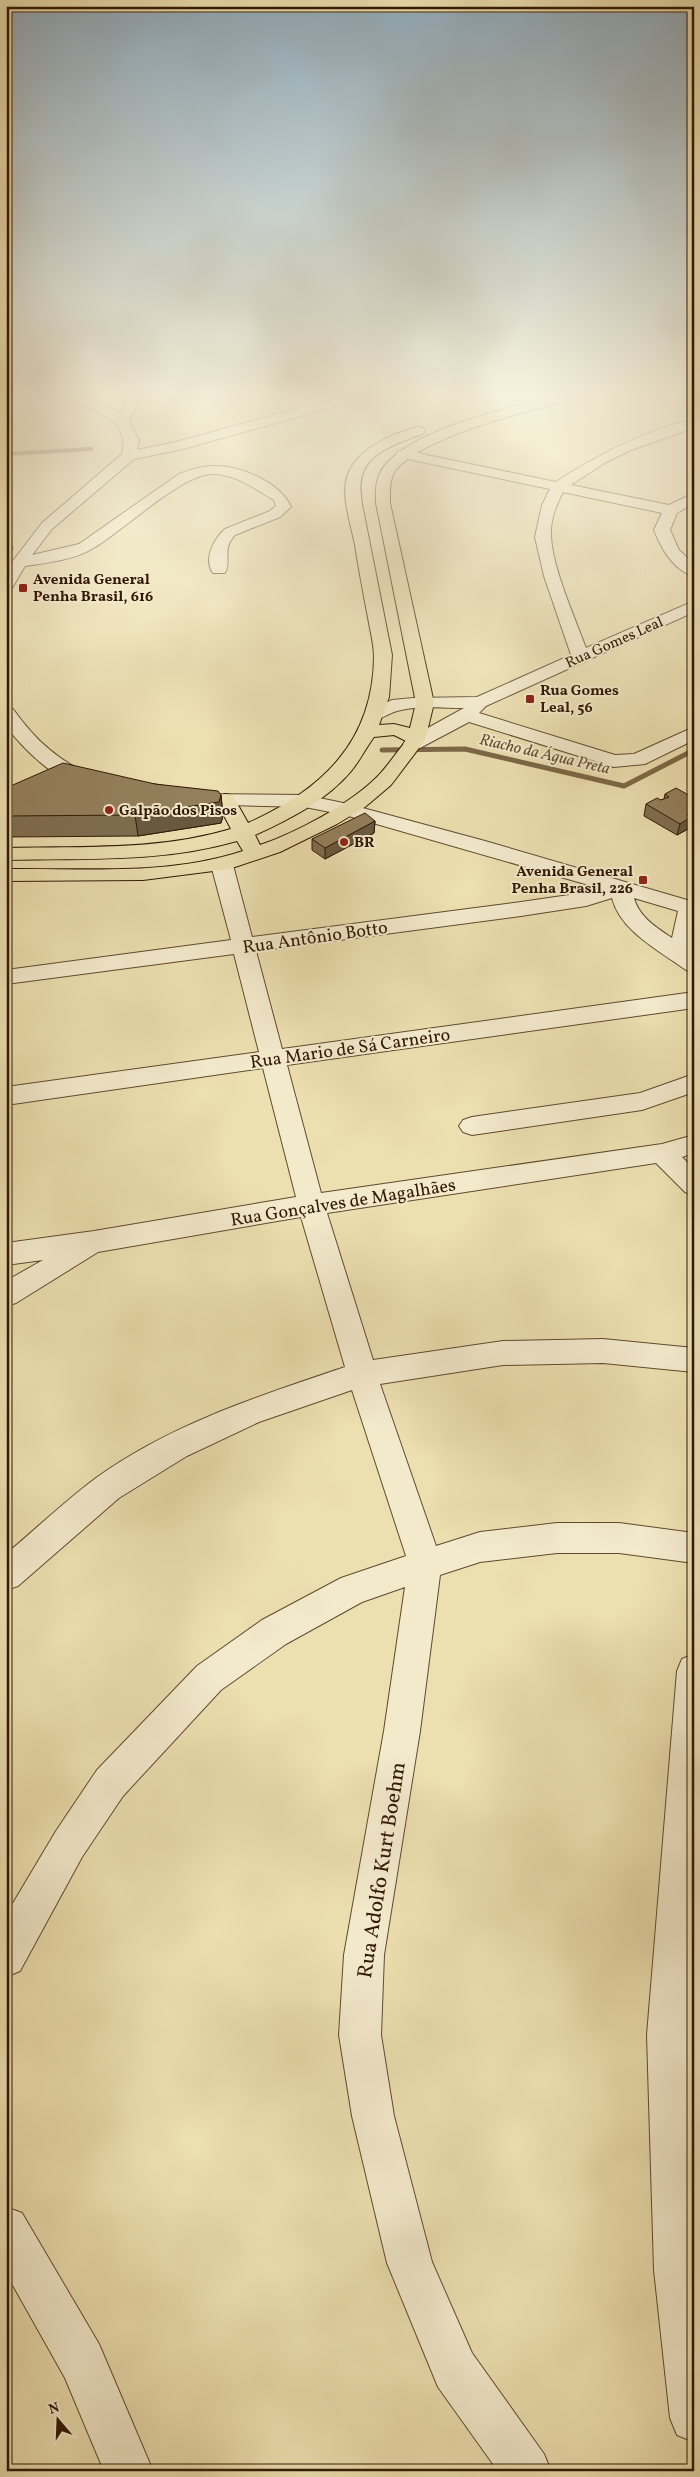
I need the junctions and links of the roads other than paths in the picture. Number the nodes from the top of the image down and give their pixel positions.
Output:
1 (66, 510) edge
2 (138, 510) edge
3 (281, 510) edge
4 (357, 510) edge
5 (384, 510) edge
6 (548, 510) edge
7 (671, 510) edge
8 (32, 544) junction
9 (8, 547) edge
10 (19, 562) junction
11 (219, 570) dead end
12 (694, 571) edge
13 (6, 585) edge
14 (694, 606) edge
15 (580, 657) junction
16 (425, 703) junction
17 (473, 709) junction
18 (6, 713) edge
19 (371, 724) junction
20 (694, 733) edge
21 (415, 742) junction
22 (72, 774) junction
23 (51, 784) edge
24 (108, 786) edge
25 (177, 798) edge
26 (226, 800) junction
27 (305, 801) junction
28 (348, 810) junction
29 (242, 833) junction
30 (9, 854) edge
31 (254, 855) junction
32 (222, 865) junction
33 (6, 875) edge
34 (621, 888) junction
35 (692, 909) edge
36 (244, 946) junction
37 (680, 955) edge
38 (6, 977) edge
39 (694, 1000) edge
40 (273, 1059) junction
41 (694, 1083) edge
42 (6, 1096) edge
43 (472, 1126) dead end
44 (694, 1144) edge
45 (662, 1153) junction
46 (694, 1185) edge
47 (311, 1205) junction
48 (94, 1242) junction
49 (6, 1254) edge
50 (6, 1295) edge
51 (694, 1360) edge
52 (362, 1374) junction
53 (694, 1548) edge
54 (425, 1564) junction
55 (6, 1575) edge
56 (694, 1671) edge
57 (6, 1957) edge
58 (681, 2038) edge
59 (6, 2229) edge
60 (694, 2418) edge
61 (129, 2471) edge
62 (527, 2471) edge

1 - 8 street
2 - 10 street
3 - 11 street
4 - 19 main road
5 - 16 main road
6 - 15 street
7 - 12 street
8 - 9 street
8 - 10 street
10 - 13 street
14 - 15 street, Rua Gomes Leal
15 - 17 street, Rua Gomes Leal
16 - 17 street, Rua Gomes Leal
16 - 19 street, Rua Gomes Leal
16 - 21 main road
17 - 20 street
17 - 21 street, Rua Gomes Leal
18 - 22 street
19 - 21 main road
19 - 27 main road
21 - 28 main road
22 - 23 street
22 - 24 street
25 - 26 street
26 - 27 street
26 - 29 main road
27 - 28 street
27 - 29 main road
28 - 31 main road
28 - 34 street
29 - 30 main road
29 - 31 main road
31 - 32 main road
32 - 33 main road
32 - 36 street
34 - 35 street
34 - 36 street, Rua Antônio Botto
34 - 37 street
35 - 37 street
36 - 38 street, Rua Antônio Botto
36 - 40 street
39 - 40 street, Rua Mario de Sá Carneiro
40 - 42 street, Rua Mario de Sá Carneiro
40 - 47 street
41 - 43 street
44 - 45 street, Rua Gonçalves de Magalhães
45 - 46 street
45 - 47 street, Rua Gonçalves de Magalhães
47 - 48 street, Rua Gonçalves de Magalhães
47 - 52 street
48 - 49 street
48 - 50 street, Rua Gonçalves de Magalhães
51 - 52 street
52 - 54 street
52 - 55 street
53 - 54 street
54 - 57 street
54 - 62 street, Rua Adolfo Kurt Boehm
56 - 58 street
58 - 60 street
59 - 61 street

